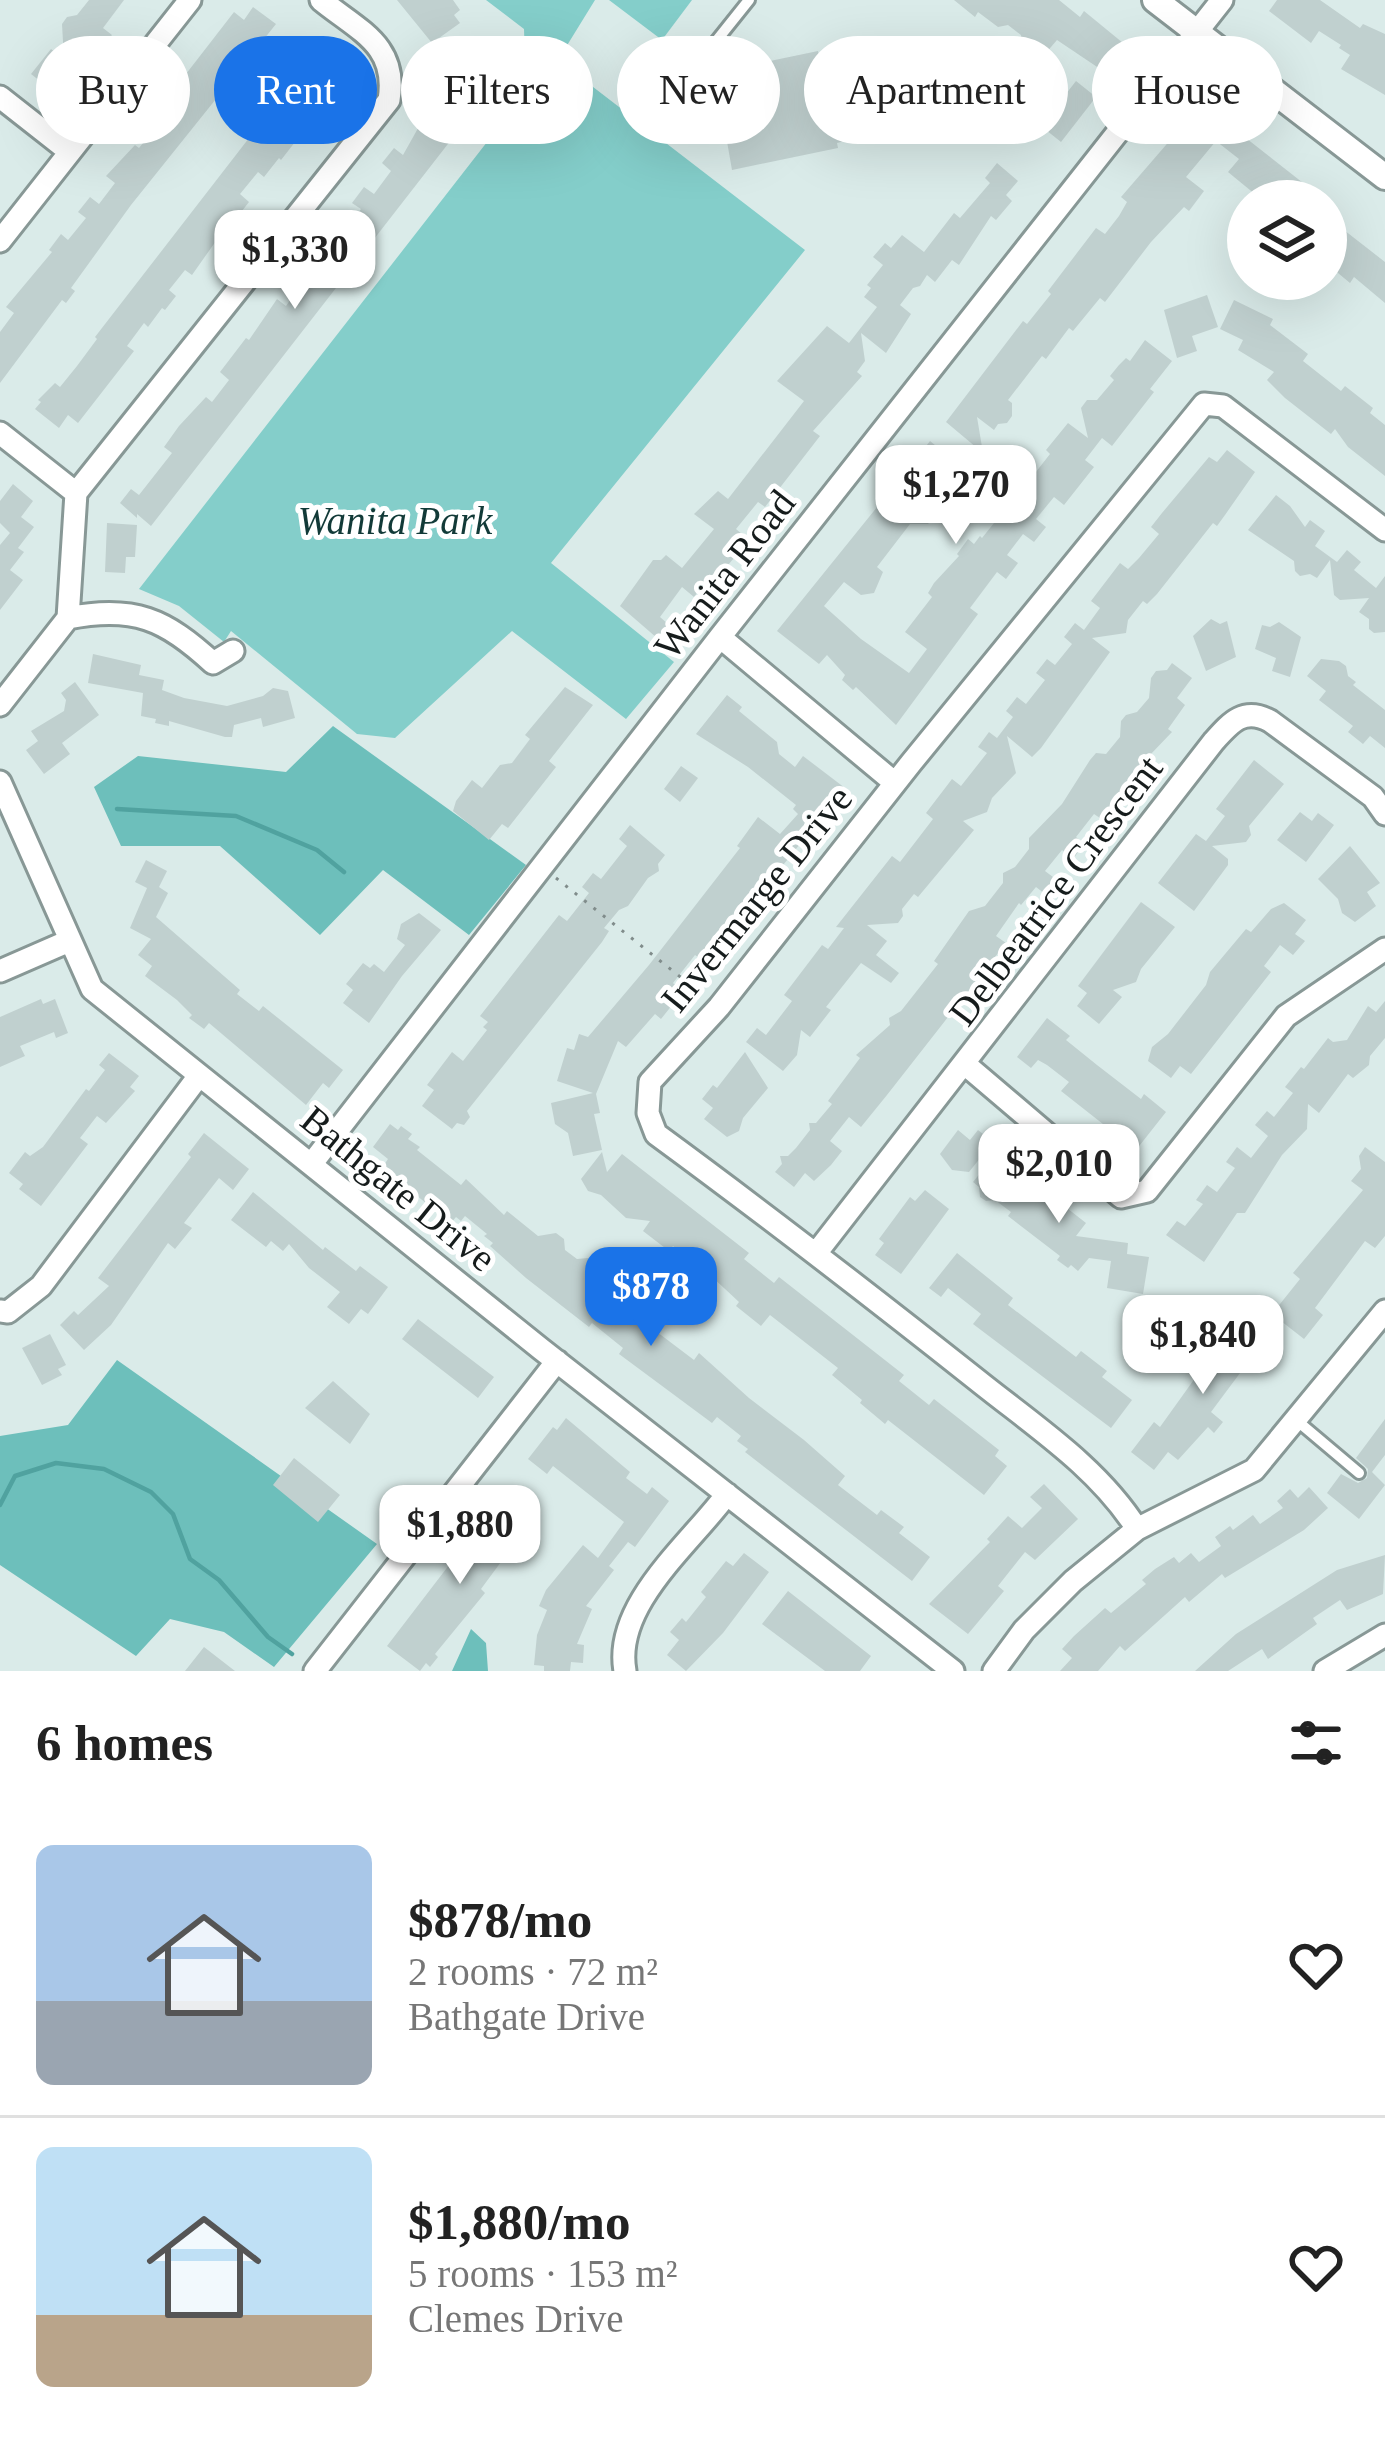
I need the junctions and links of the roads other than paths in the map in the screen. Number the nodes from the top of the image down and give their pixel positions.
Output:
1 (190, 0) edge
2 (321, 0) edge
3 (749, 0) edge
4 (1155, 0) edge
5 (1222, 0) edge
6 (1196, 33) junction
7 (720, 36) edge
8 (0, 97) edge
9 (70, 152) junction
10 (1385, 177) edge
11 (0, 241) edge
12 (0, 433) edge
13 (76, 493) junction
14 (1385, 530) edge
15 (68, 617) junction
16 (720, 637) junction
17 (233, 652) dead end
18 (0, 705) edge
19 (0, 782) edge
20 (895, 783) junction
21 (1385, 814) edge
22 (69, 940) junction
23 (1385, 949) edge
24 (0, 971) edge
25 (966, 1065) junction
26 (198, 1077) junction
27 (313, 1162) junction
28 (817, 1252) junction
29 (0, 1311) edge
30 (1385, 1311) edge
31 (556, 1361) junction
32 (1295, 1419) junction
33 (1359, 1473) dead end
34 (727, 1494) junction
35 (1137, 1529) junction
36 (1385, 1635) edge
37 (315, 1671) edge
38 (625, 1671) edge
39 (953, 1671) edge
40 (994, 1671) edge
41 (1325, 1671) edge

1 - 9 street
2 - 13 street
3 - 7 lane
4 - 6 street
5 - 6 street, Wanita Road
6 - 10 street
6 - 16 street, Wanita Road
8 - 9 street
9 - 11 street
12 - 13 street
13 - 15 street
14 - 20 street, Invermarge Drive
15 - 17 street
15 - 18 street
16 - 20 street
16 - 27 street, Wanita Road
19 - 22 street, Bathgate Drive
20 - 28 street, Invermarge Drive
21 - 25 street, Delbeatrice Crescent
22 - 24 street
22 - 26 street, Bathgate Drive
23 - 25 street
25 - 28 street, Delbeatrice Crescent
26 - 27 street, Bathgate Drive
26 - 29 street
27 - 31 street, Bathgate Drive
28 - 35 street, Invermarge Drive
30 - 32 street
31 - 34 street, Bathgate Drive
31 - 37 street
32 - 33 lane
32 - 35 street
34 - 38 street
34 - 39 street, Bathgate Drive
35 - 40 street
36 - 41 street

